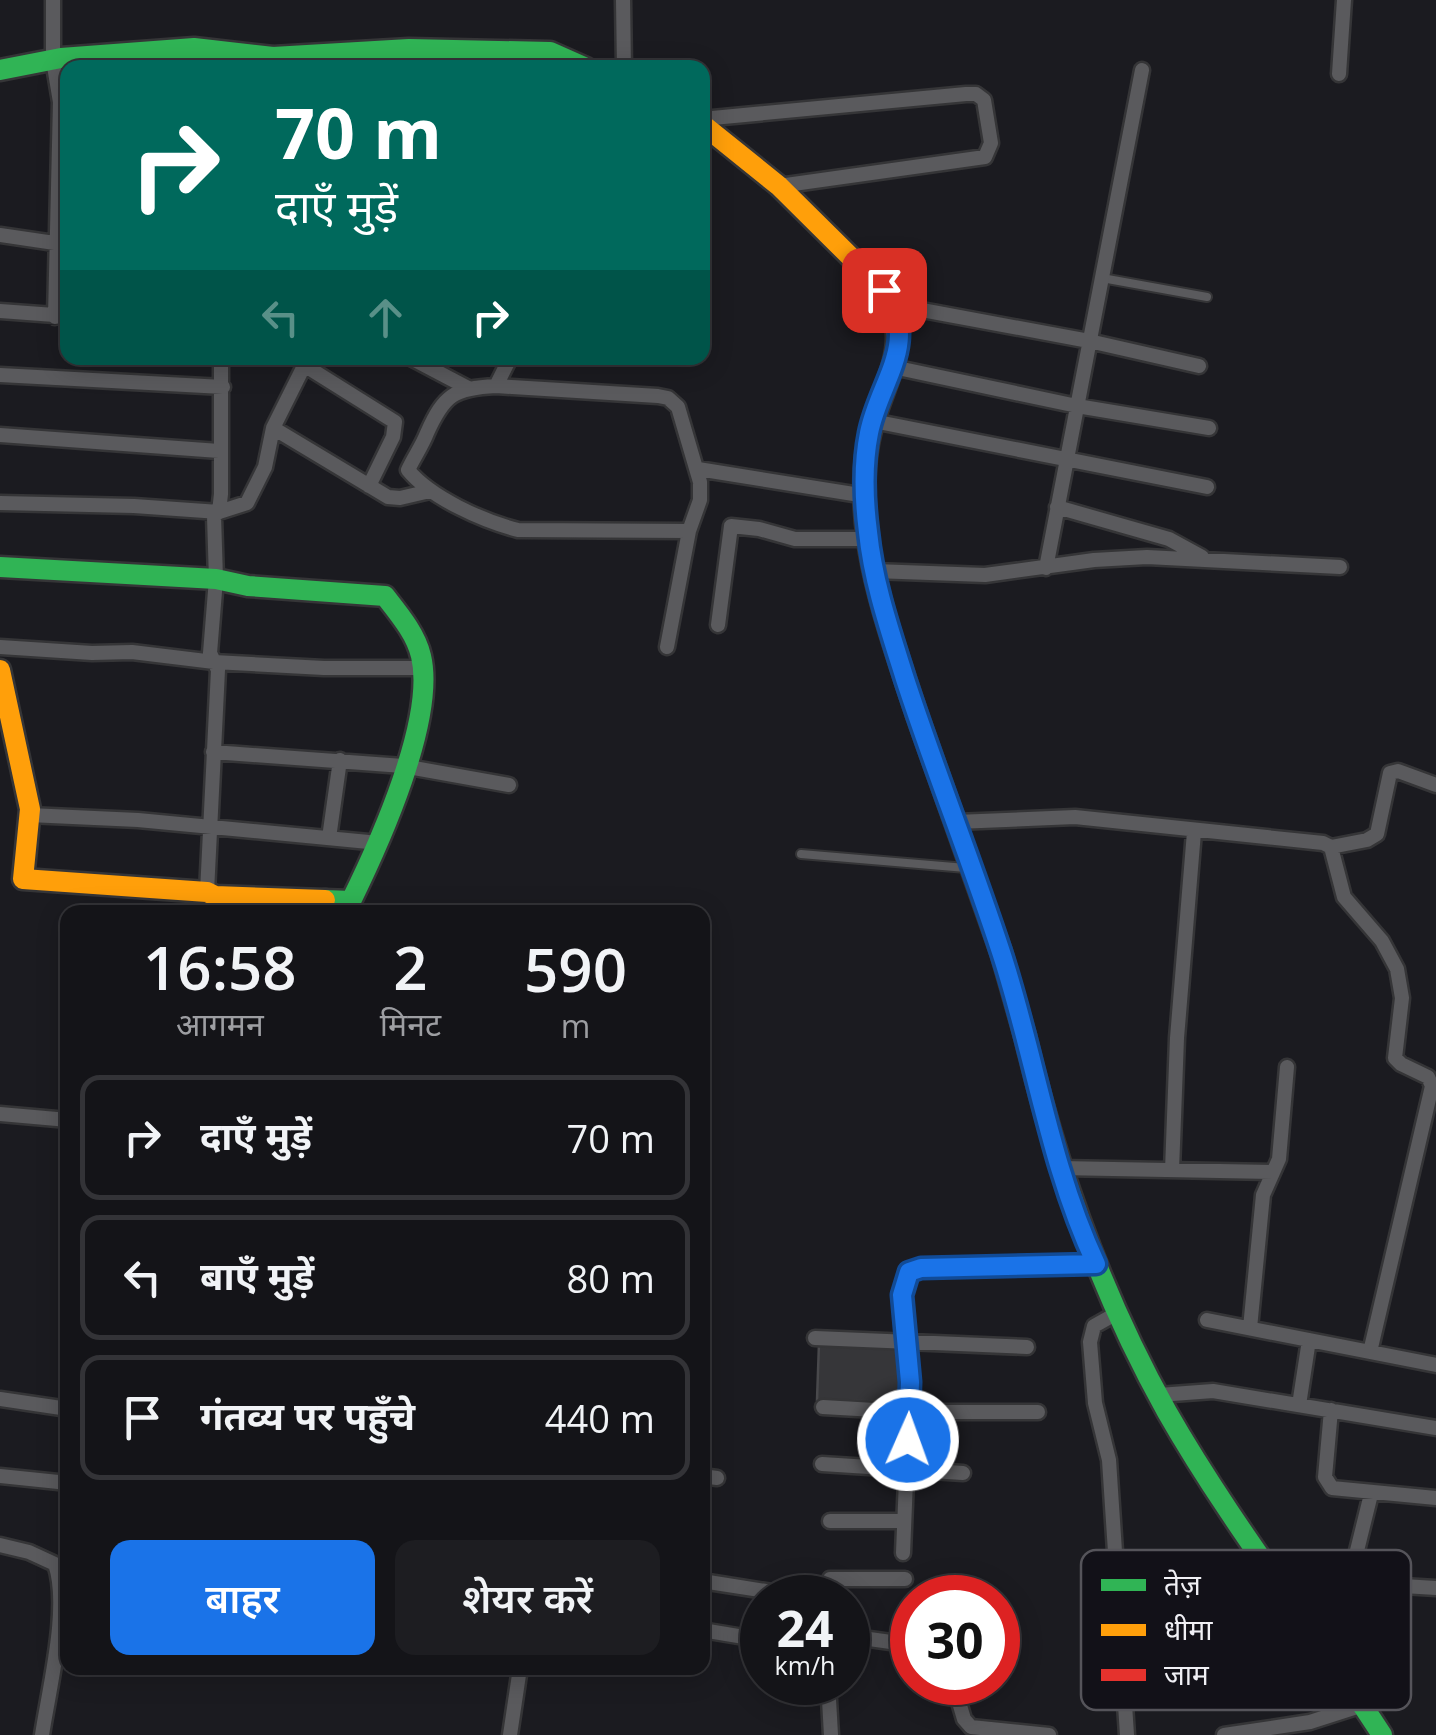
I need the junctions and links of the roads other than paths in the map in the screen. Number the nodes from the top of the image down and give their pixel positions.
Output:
1 (53, 0) edge
2 (623, 0) edge
3 (1344, 0) edge
4 (474, 59) edge
5 (54, 60) junction
6 (568, 60) edge
7 (624, 60) edge
8 (0, 70) edge
9 (1142, 70) dead end
10 (1340, 74) dead end
11 (60, 96) edge
12 (710, 120) edge
13 (710, 128) edge
14 (779, 186) junction
15 (0, 235) edge
16 (60, 244) edge
17 (1102, 278) junction
18 (1207, 297) dead end
19 (895, 306) junction
20 (0, 311) edge
21 (60, 316) edge
22 (1090, 340) junction
23 (221, 365) edge
24 (304, 365) edge
25 (312, 365) edge
26 (424, 365) edge
27 (506, 365) edge
28 (1199, 366) dead end
29 (893, 367) junction
30 (0, 375) edge
31 (496, 386) junction
32 (223, 388) junction
33 (468, 388) junction
34 (1077, 406) junction
35 (874, 421) junction
36 (273, 428) junction
37 (1208, 428) dead end
38 (0, 435) edge
39 (219, 450) junction
40 (1067, 458) junction
41 (698, 469) junction
42 (368, 486) junction
43 (1208, 486) dead end
44 (430, 490) junction
45 (866, 496) junction
46 (0, 502) edge
47 (1057, 507) junction
48 (219, 512) junction
49 (689, 531) junction
50 (869, 539) junction
51 (1203, 558) junction
52 (0, 567) edge
53 (1340, 567) dead end
54 (1046, 568) junction
55 (874, 570) junction
56 (216, 579) junction
57 (718, 625) dead end
58 (0, 647) edge
59 (667, 647) dead end
60 (214, 662) junction
61 (423, 668) junction
62 (0, 670) edge
63 (212, 752) junction
64 (340, 760) junction
65 (404, 766) junction
66 (1436, 784) edge
67 (509, 786) dead end
68 (30, 816) junction
69 (956, 822) junction
70 (208, 827) junction
71 (1194, 832) junction
72 (329, 838) junction
73 (379, 843) junction
74 (1331, 848) junction
75 (801, 854) dead end
76 (972, 868) junction
77 (207, 892) junction
78 (1287, 1068) dead end
79 (0, 1114) edge
80 (60, 1119) edge
81 (1060, 1168) junction
82 (1172, 1170) junction
83 (1273, 1172) junction
84 (1096, 1264) junction
85 (1119, 1312) junction
86 (1207, 1320) dead end
87 (1250, 1328) junction
88 (815, 1338) dead end
89 (1308, 1340) junction
90 (908, 1344) junction
91 (1027, 1347) dead end
92 (1370, 1352) junction
93 (1436, 1365) edge
94 (1159, 1395) junction
95 (0, 1399) edge
96 (1299, 1404) junction
97 (823, 1407) dead end
98 (60, 1408) edge
99 (1331, 1410) junction
100 (909, 1412) junction
101 (1038, 1412) dead end
102 (1436, 1428) edge
103 (822, 1464) dead end
104 (906, 1468) junction
105 (962, 1473) dead end
106 (0, 1476) edge
107 (60, 1482) edge
108 (1371, 1494) junction
109 (1436, 1498) edge
110 (830, 1521) dead end
111 (904, 1521) junction
112 (0, 1546) edge
113 (1115, 1550) edge
114 (1256, 1550) edge
115 (1357, 1550) edge
116 (903, 1553) dead end
117 (60, 1577) edge
118 (710, 1582) edge
119 (740, 1587) edge
120 (1411, 1587) edge
121 (1436, 1588) edge
122 (60, 1609) edge
123 (710, 1631) edge
124 (740, 1636) edge
125 (519, 1675) edge
126 (830, 1705) edge
127 (960, 1705) edge
128 (1124, 1710) edge
129 (1346, 1710) edge
130 (1366, 1710) edge
131 (1020, 1734) edge
132 (42, 1735) edge
133 (510, 1735) edge
134 (832, 1735) edge
135 (1049, 1735) edge
136 (1126, 1735) edge
137 (1224, 1735) edge
138 (1382, 1735) edge

1 - 5 street
2 - 7 street
3 - 10 street
4 - 5 street
4 - 6 street
5 - 8 street
5 - 11 street
9 - 17 street
12 - 14 street
13 - 14 street
14 - 19 street
15 - 16 street
17 - 18 lane
17 - 22 street
19 - 22 street
19 - 29 street
20 - 21 street
22 - 28 street
22 - 34 street
23 - 32 street
24 - 36 street
25 - 42 street
26 - 33 street
27 - 31 street
29 - 34 street
29 - 35 street
30 - 32 street
31 - 33 street
31 - 41 street
32 - 39 street
33 - 44 street
34 - 37 street
34 - 40 street
35 - 40 street
35 - 45 street
36 - 42 street
36 - 48 street
38 - 39 street
39 - 48 street
40 - 43 street
40 - 47 street
41 - 45 street
41 - 49 street
42 - 44 street
44 - 49 street
45 - 50 street
46 - 48 street
47 - 51 street
47 - 54 street
48 - 56 street
49 - 59 street
50 - 55 street
50 - 57 street
51 - 53 street
51 - 54 street
52 - 56 street
54 - 55 street
55 - 69 street
56 - 60 street
56 - 61 street
58 - 60 street
60 - 61 street
60 - 63 street
61 - 65 street
62 - 68 street
63 - 64 street
63 - 70 street
64 - 65 street
64 - 72 street
65 - 67 street
65 - 73 street
66 - 74 street
68 - 70 street
68 - 77 street
69 - 71 street
69 - 76 street
70 - 72 street
70 - 77 street
71 - 74 street
71 - 82 street
72 - 73 street
73 - 77 street
74 - 92 street
75 - 76 lane
76 - 81 street
78 - 83 street
79 - 80 street
81 - 82 street
81 - 84 street
82 - 83 street
83 - 87 street
84 - 85 street
84 - 90 street
85 - 94 street
85 - 113 street
86 - 87 street
87 - 89 street
88 - 90 street
89 - 92 street
89 - 96 street
90 - 91 street
90 - 100 street
92 - 93 street
94 - 96 street
94 - 114 street
95 - 98 street
96 - 99 street
97 - 100 street
99 - 102 street
99 - 108 street
100 - 101 street
100 - 104 street
103 - 104 street
104 - 105 street
104 - 111 street
106 - 107 street
108 - 109 street
108 - 115 street
110 - 111 street
111 - 116 street
112 - 117 street
118 - 119 street
120 - 121 street
122 - 132 street
123 - 124 street
125 - 133 street
126 - 134 street
127 - 131 street
128 - 136 street
129 - 137 street
130 - 138 street
131 - 135 street

